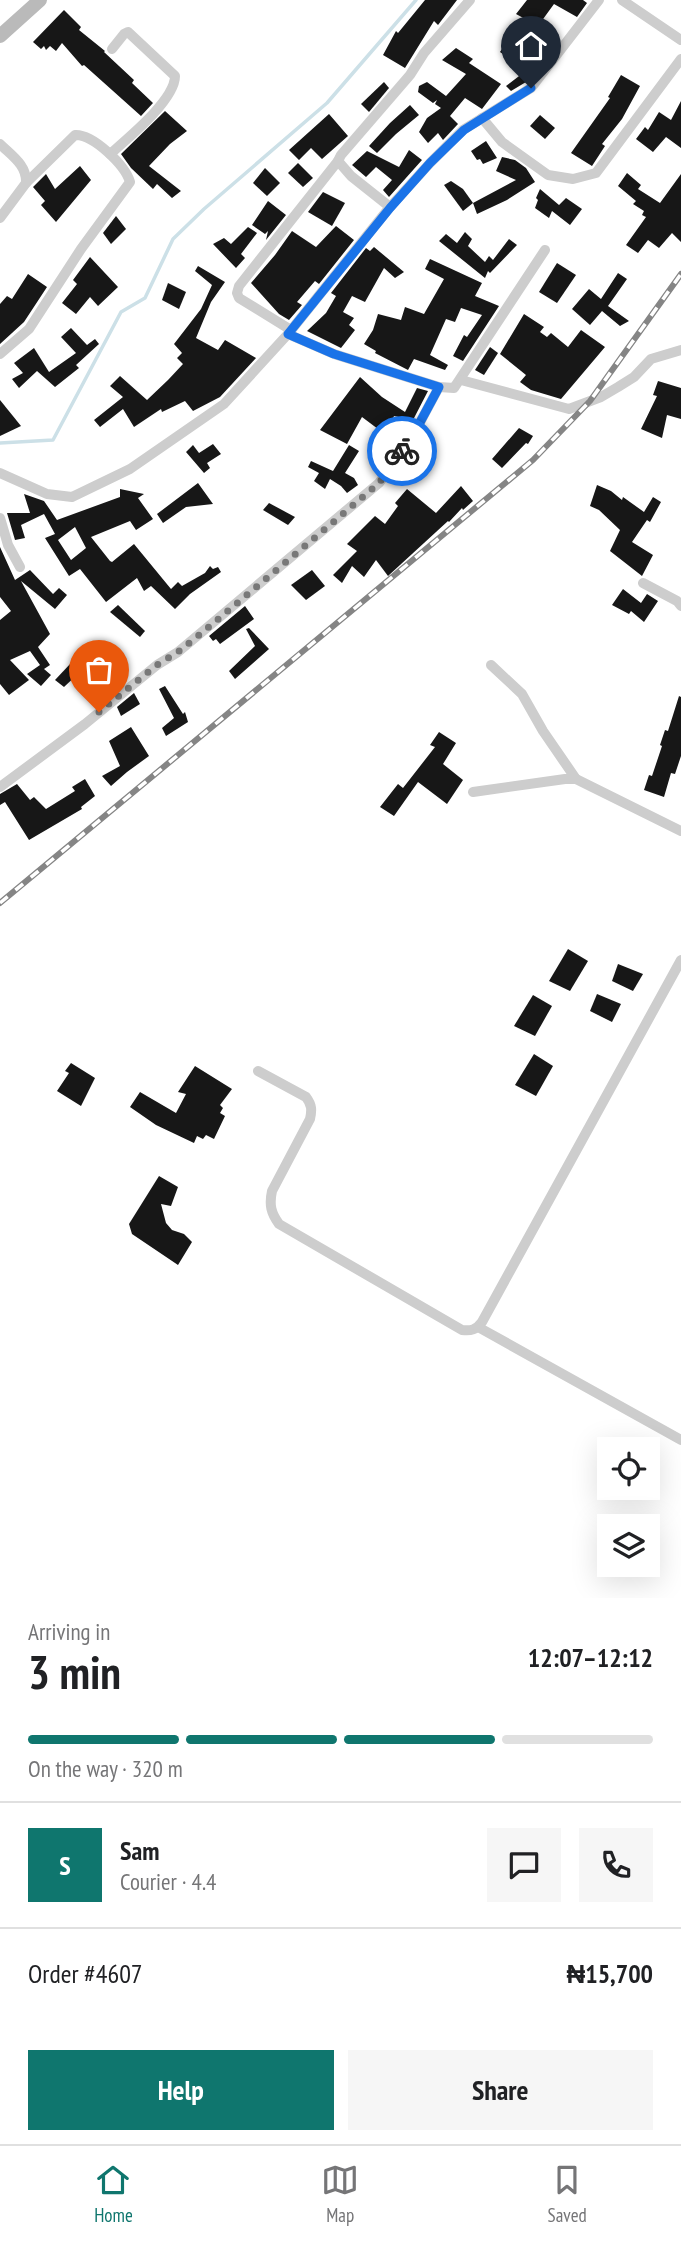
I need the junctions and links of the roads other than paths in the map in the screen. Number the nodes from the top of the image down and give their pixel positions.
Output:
1 (40, 0) edge
2 (470, 0) edge
3 (599, 0) edge
4 (622, 0) edge
5 (0, 36) edge
6 (681, 40) edge
7 (112, 48) dead end
8 (681, 59) edge
9 (482, 118) junction
10 (0, 144) edge
11 (110, 154) junction
12 (338, 162) junction
13 (26, 183) junction
14 (390, 208) junction
15 (0, 218) edge
16 (545, 250) dead end
17 (289, 332) junction
18 (681, 350) edge
19 (0, 354) edge
20 (461, 380) junction
21 (439, 387) junction
22 (0, 473) edge
23 (0, 518) edge
24 (20, 567) dead end
25 (643, 583) dead end
26 (681, 607) edge
27 (491, 665) dead end
28 (576, 779) junction
29 (0, 787) edge
30 (473, 792) dead end
31 (681, 831) edge
32 (681, 960) edge
33 (258, 1071) dead end
34 (478, 1327) junction
35 (681, 1440) edge

1 - 5 main road
2 - 12 street
3 - 9 street
4 - 6 street
7 - 11 street
8 - 9 street
9 - 14 street
10 - 13 street
11 - 13 street
11 - 19 street
12 - 14 street
12 - 17 street
13 - 15 street
14 - 17 street
16 - 20 street
17 - 21 street
17 - 22 street
18 - 20 street
20 - 21 street
21 - 29 street
23 - 24 street
25 - 26 street
27 - 28 street
28 - 30 street
28 - 31 street
32 - 34 street
33 - 34 street
34 - 35 street

